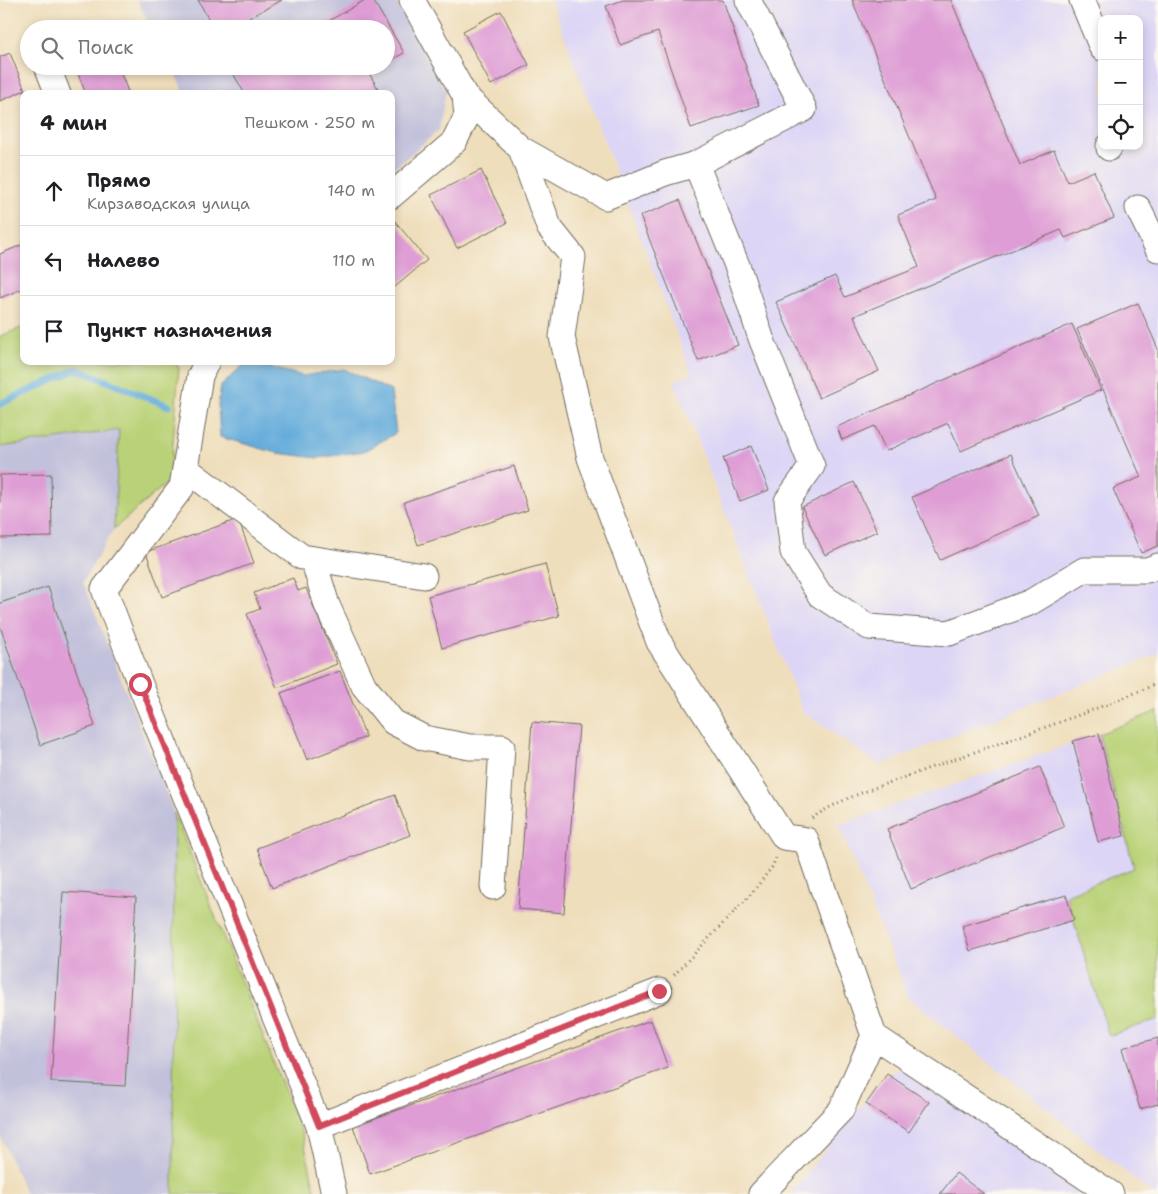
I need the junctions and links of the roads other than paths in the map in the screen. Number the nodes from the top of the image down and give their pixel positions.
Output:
1 (412, 0) edge
2 (748, 0) edge
3 (1082, 0) edge
4 (1098, 38) edge
5 (51, 75) edge
6 (56, 90) edge
7 (465, 96) junction
8 (520, 150) junction
9 (696, 164) junction
10 (395, 193) edge
11 (1138, 208) dead end
12 (1158, 249) edge
13 (199, 366) edge
14 (185, 468) junction
15 (313, 559) junction
16 (1158, 566) edge
17 (424, 576) dead end
18 (493, 887) dead end
19 (659, 991) road end
20 (874, 1036) junction
21 (319, 1126) junction
22 (334, 1194) edge
23 (760, 1194) edge
24 (1111, 1194) edge

1 - 7 street
2 - 9 street
3 - 4 street
5 - 6 street
7 - 8 street
7 - 10 street
8 - 9 street
8 - 20 street
9 - 16 street
11 - 12 street
13 - 14 street
14 - 15 street
14 - 21 street
15 - 17 street
15 - 18 street
19 - 21 street
20 - 23 street
20 - 24 street
21 - 22 street

